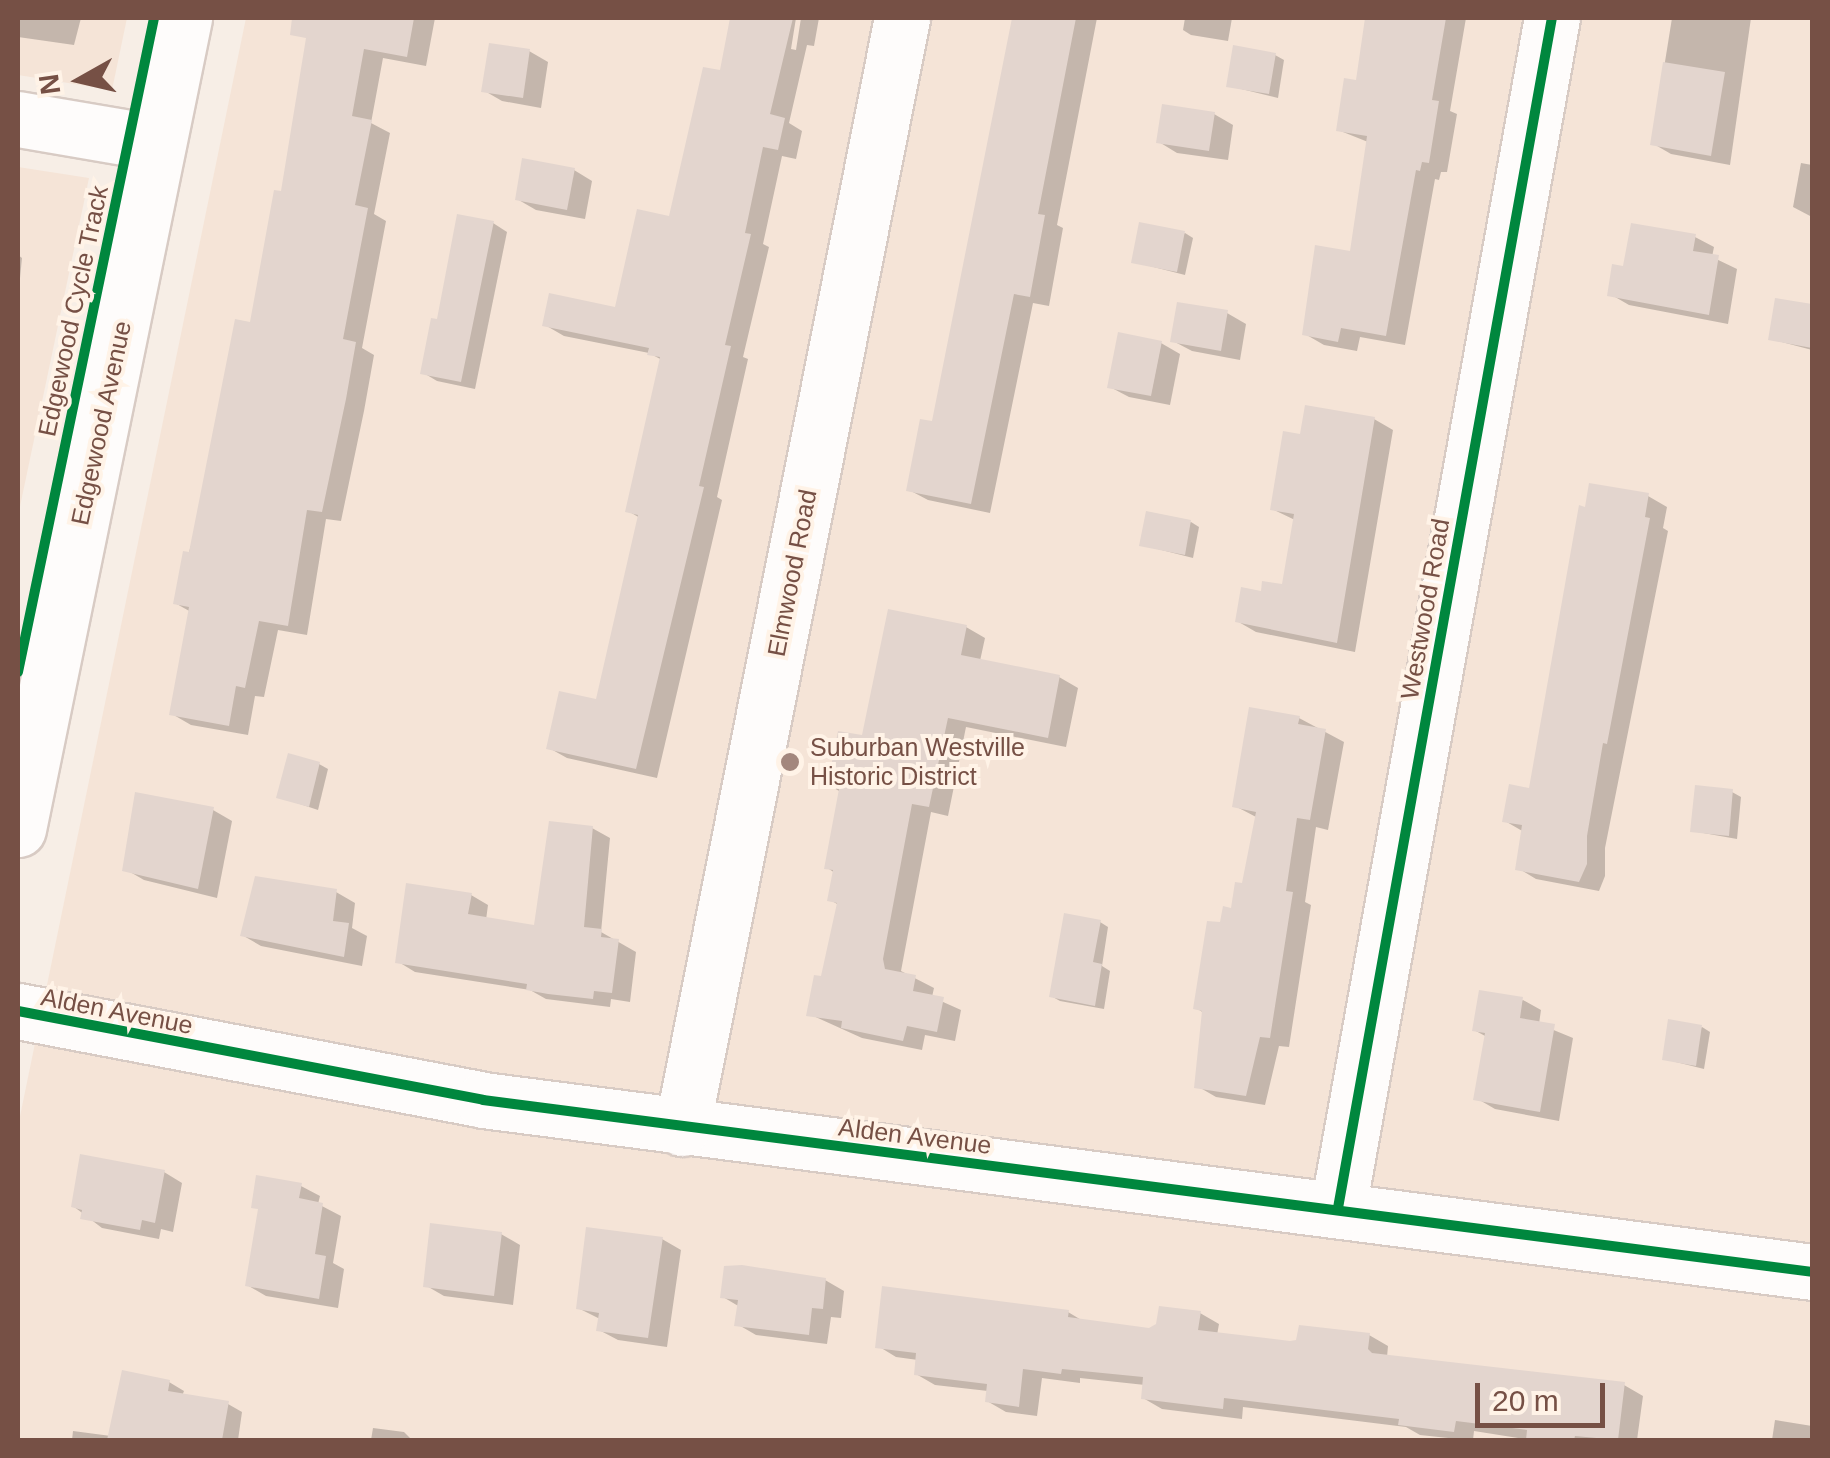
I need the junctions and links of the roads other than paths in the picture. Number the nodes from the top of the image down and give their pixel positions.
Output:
1 (184, 18) edge
2 (902, 18) edge
3 (1552, 18) edge
4 (18, 119) edge
5 (158, 143) junction
6 (18, 830) edge
7 (18, 1012) edge
8 (682, 1128) junction
9 (1338, 1208) junction
10 (1812, 1272) edge

1 - 5 street, Edgewood Avenue
2 - 8 street, Elmwood Road
3 - 9 street, Westwood Road
4 - 5 street
5 - 6 street, Edgewood Avenue
7 - 8 street, Alden Avenue
8 - 9 street, Alden Avenue
9 - 10 street, Alden Avenue

